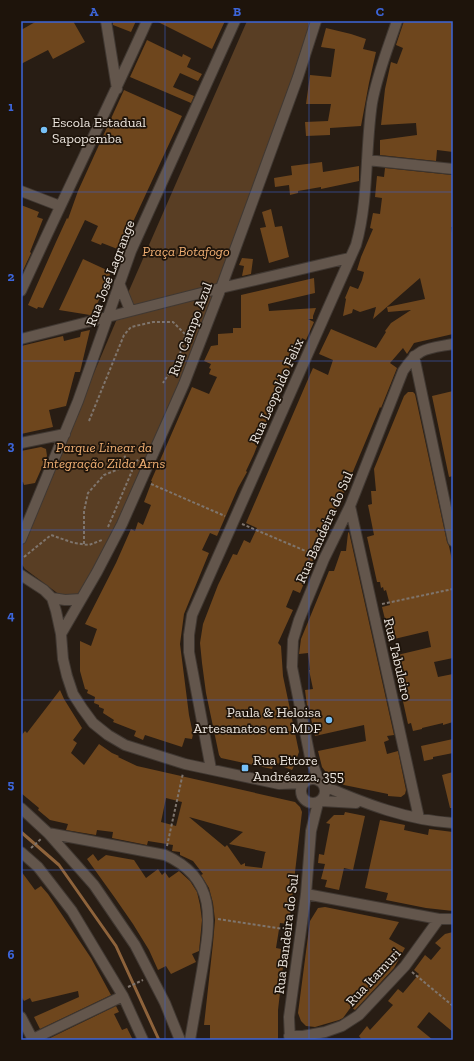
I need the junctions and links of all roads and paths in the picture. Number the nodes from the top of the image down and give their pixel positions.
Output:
1 (106, 21) edge
2 (147, 21) edge
3 (234, 21) edge
4 (316, 21) edge
5 (398, 21) edge
6 (117, 89) junction
7 (367, 160) junction
8 (453, 169) edge
9 (21, 191) edge
10 (60, 206) junction
11 (349, 258) junction
12 (119, 283) junction
13 (221, 288) junction
14 (21, 291) edge
15 (130, 310) junction
16 (108, 316) junction
17 (21, 339) edge
18 (453, 344) edge
19 (414, 356) junction
20 (163, 383) dead end
21 (89, 421) dead end
22 (65, 434) junction
23 (21, 443) edge
24 (156, 448) junction
25 (124, 455) dead end
26 (129, 465) junction
27 (143, 480) junction
28 (350, 506) junction
29 (235, 520) junction
30 (106, 533) dead end
31 (21, 539) edge
32 (102, 540) dead end
33 (453, 541) edge
34 (84, 544) junction
35 (24, 557) dead end
36 (324, 559) junction
37 (21, 575) edge
38 (453, 589) edge
39 (52, 598) junction
40 (81, 599) junction
41 (372, 606) junction
42 (61, 634) junction
43 (310, 757) junction
44 (185, 764) junction
45 (211, 769) junction
46 (306, 782) junction
47 (279, 784) junction
48 (322, 784) junction
49 (305, 800) junction
50 (320, 802) junction
51 (364, 804) junction
52 (21, 808) edge
53 (420, 818) junction
54 (453, 824) edge
55 (311, 831) junction
56 (46, 835) junction
57 (32, 848) dead end
58 (21, 852) edge
59 (165, 855) junction
60 (306, 894) junction
61 (209, 918) junction
62 (439, 918) junction
63 (453, 919) edge
64 (300, 932) junction
65 (405, 966) junction
66 (146, 979) dead end
67 (124, 992) junction
68 (453, 1006) edge
69 (21, 1017) edge
70 (290, 1038) edge
71 (33, 1040) edge
72 (143, 1040) edge
73 (180, 1040) edge
74 (190, 1040) edge

1 - 6 street
2 - 6 street
3 - 12 street, Rua José Lagrange
4 - 13 street, Rua Campo Azul
5 - 7 street, Rua Leopoldo Felix
6 - 10 street
7 - 8 street
7 - 11 street, Rua Leopoldo Felix
9 - 10 street
10 - 14 street
11 - 13 street
11 - 29 street, Rua Leopoldo Felix
12 - 15 street
12 - 16 street, Rua José Lagrange
13 - 15 street
13 - 24 street, Rua Campo Azul
15 - 16 street
16 - 17 street
16 - 22 street, Rua José Lagrange
18 - 19 street
19 - 28 street, Rua Bandeira do Sul
19 - 33 street
20 - 21 path
22 - 23 street
22 - 31 street, Rua José Lagrange
24 - 26 path
24 - 27 street, Rua Campo Azul
25 - 26 path
26 - 30 path
26 - 34 path
27 - 29 path
27 - 40 street, Rua Campo Azul
28 - 36 street, Rua Bandeira do Sul
28 - 41 street, Rua Tabuleiro
29 - 36 path
29 - 45 street, Rua Leopoldo Felix
32 - 34 path
34 - 35 path
36 - 43 street, Rua Bandeira do Sul
37 - 39 street
38 - 41 path
39 - 40 street
39 - 42 street
40 - 42 street, Rua Campo Azul
41 - 53 street, Rua Tabuleiro
42 - 44 street
43 - 46 street, Rua Bandeira do Sul
43 - 48 street, Rua Bandeira do Sul
44 - 45 street
44 - 59 path
45 - 47 street
46 - 47 street
46 - 48 street
46 - 49 street
47 - 49 street
48 - 50 street
48 - 51 street
49 - 50 street
49 - 55 street, Rua Bandeira do Sul
50 - 51 street
50 - 55 street, Rua Bandeira do Sul
51 - 53 street
52 - 56 street
53 - 54 street
55 - 60 street, Rua Bandeira do Sul
56 - 57 path
56 - 59 street
56 - 73 street
58 - 67 street
59 - 61 street
60 - 62 street
60 - 64 street, Rua Bandeira do Sul
61 - 64 path
61 - 74 street
62 - 63 street
62 - 65 street, Rua Itamuri
64 - 70 street, Rua Bandeira do Sul
65 - 68 path
65 - 70 street, Rua Itamuri
66 - 67 path
67 - 71 street
67 - 72 street
69 - 71 street

